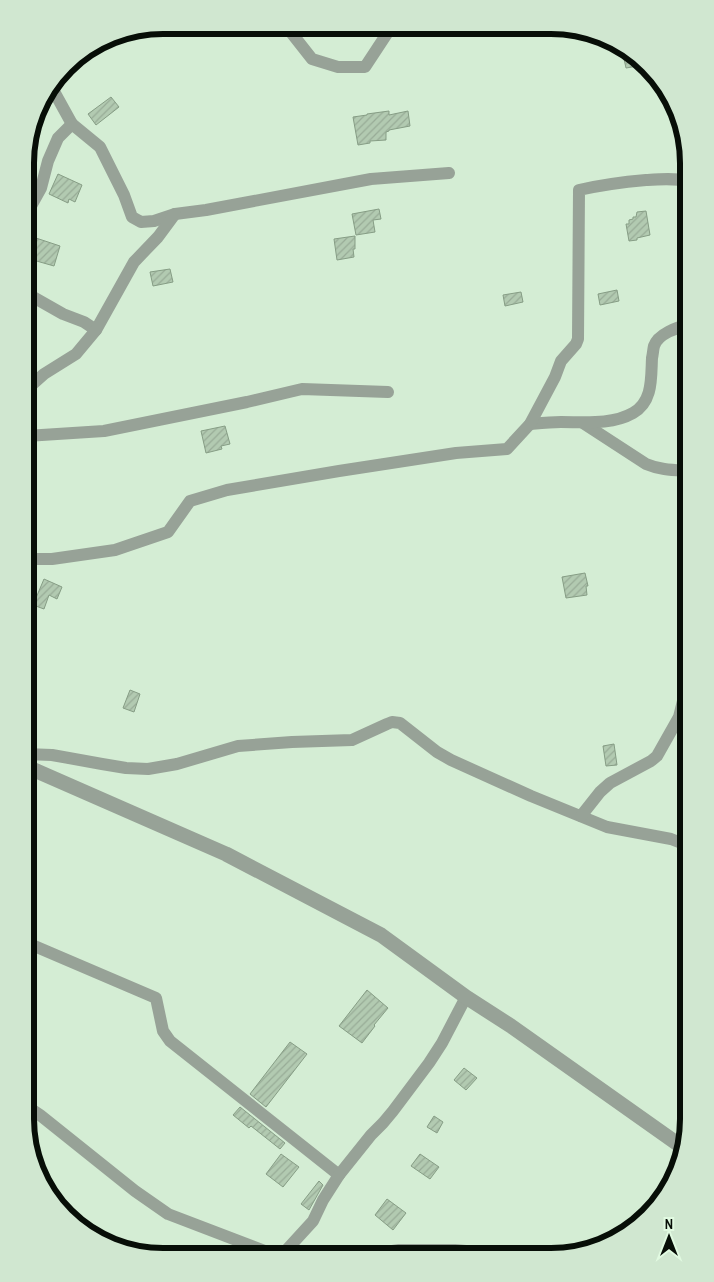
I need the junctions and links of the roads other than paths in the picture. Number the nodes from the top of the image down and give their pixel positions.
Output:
1 (292, 34) edge
2 (387, 34) edge
3 (55, 92) edge
4 (72, 124) junction
5 (449, 173) dead end
6 (680, 180) edge
7 (34, 200) edge
8 (175, 214) junction
9 (34, 298) edge
10 (680, 328) edge
11 (96, 330) junction
12 (34, 383) edge
13 (388, 392) dead end
14 (583, 423) junction
15 (530, 424) junction
16 (34, 435) edge
17 (680, 471) edge
18 (34, 559) edge
19 (680, 713) edge
20 (34, 762) edge
21 (34, 769) edge
22 (580, 816) junction
23 (680, 842) edge
24 (34, 946) edge
25 (466, 997) junction
26 (34, 1111) edge
27 (678, 1143) edge
28 (339, 1175) junction
29 (258, 1248) edge
30 (287, 1248) edge

1 - 2 street
3 - 4 street
4 - 7 street
4 - 8 street
5 - 8 street
6 - 15 street
8 - 11 street
9 - 11 street
10 - 14 street
11 - 12 street
13 - 16 street
14 - 15 street
14 - 17 street
15 - 18 street
19 - 22 street
20 - 22 street
21 - 25 street
22 - 23 street
24 - 28 street
25 - 27 street
25 - 28 street
26 - 29 street
28 - 30 street

